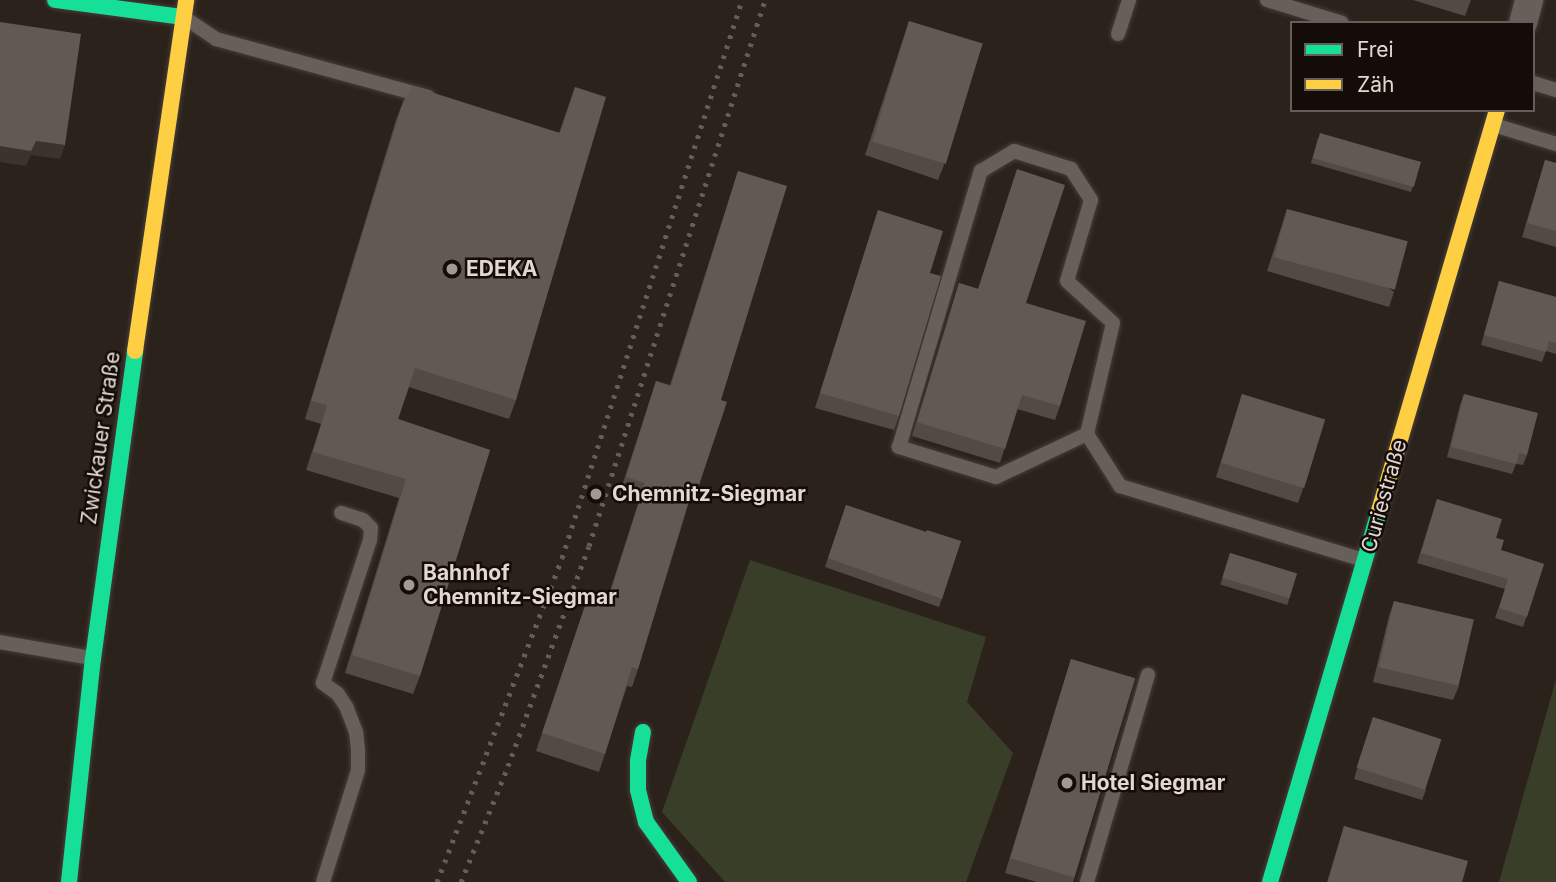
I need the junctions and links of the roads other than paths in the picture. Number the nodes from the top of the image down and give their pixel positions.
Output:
1 (55, 0) edge
2 (186, 0) edge
3 (1129, 0) edge
4 (1267, 0) edge
5 (1529, 0) edge
6 (183, 17) junction
7 (1335, 21) edge
8 (1523, 21) edge
9 (1118, 34) dead end
10 (1535, 84) edge
11 (1556, 90) edge
12 (440, 100) edge
13 (1495, 118) edge
14 (1556, 144) edge
15 (1087, 434) junction
16 (341, 513) dead end
17 (1365, 561) junction
18 (0, 642) edge
19 (93, 659) junction
20 (1148, 675) dead end
21 (643, 732) dead end
22 (69, 882) edge
23 (323, 882) edge
24 (689, 882) edge
25 (1087, 882) edge
26 (1270, 882) edge

1 - 6 street
2 - 6 street, Zwickauer Straße
3 - 9 lane
4 - 7 lane
5 - 8 street
6 - 12 lane
6 - 19 street, Zwickauer Straße
10 - 11 lane
13 - 14 lane
13 - 17 street, Curiestraße
15 - 15 lane
15 - 17 lane
16 - 23 lane
17 - 26 street, Curiestraße
18 - 19 lane
19 - 22 street, Zwickauer Straße
20 - 25 lane
21 - 24 street

